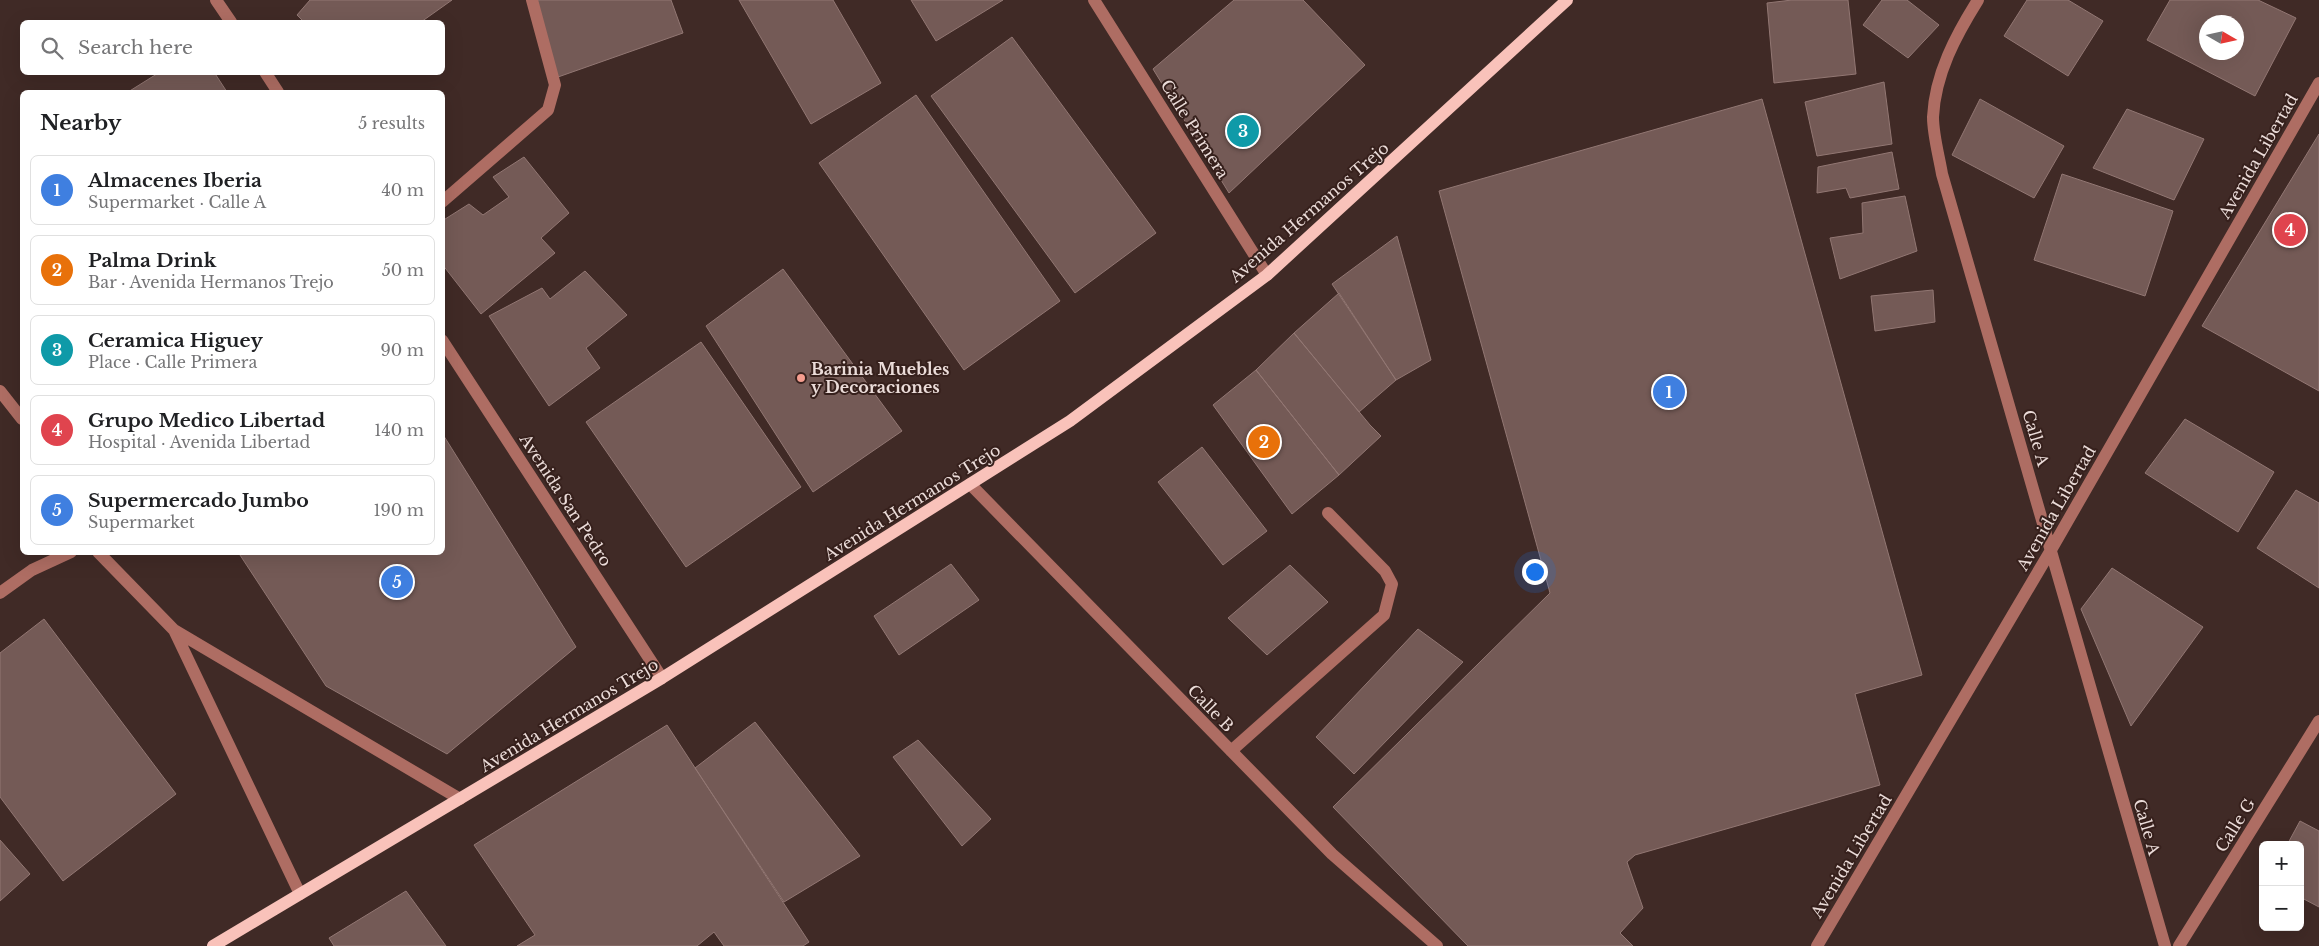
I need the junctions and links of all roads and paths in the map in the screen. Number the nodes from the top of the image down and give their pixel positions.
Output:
1 (216, 0) edge
2 (532, 0) edge
3 (1094, 0) edge
4 (1567, 0) edge
5 (1978, 0) edge
6 (230, 20) edge
7 (266, 75) edge
8 (2319, 83) edge
9 (277, 90) edge
10 (445, 199) edge
11 (1267, 274) junction
12 (445, 345) edge
13 (0, 391) edge
14 (20, 416) edge
15 (970, 484) junction
16 (1328, 513) dead end
17 (2051, 550) junction
18 (64, 555) edge
19 (101, 555) edge
20 (0, 593) edge
21 (174, 630) junction
22 (662, 678) junction
23 (2319, 722) edge
24 (1231, 751) junction
25 (460, 799) junction
26 (300, 894) junction
27 (213, 946) edge
28 (1437, 946) edge
29 (1817, 946) edge
30 (2165, 946) edge
31 (2179, 946) edge

1 - 6 street
2 - 10 street
3 - 11 street, Calle Primera
4 - 11 main road, Avenida Hermanos Trejo
5 - 17 street, Calle A
7 - 9 street
8 - 17 street, Avenida Libertad
11 - 15 main road, Avenida Hermanos Trejo
12 - 22 street, Avenida San Pedro
13 - 14 street
15 - 22 main road, Avenida Hermanos Trejo
15 - 24 street, Calle B
16 - 24 street
17 - 29 street, Avenida Libertad
17 - 30 street, Calle A
18 - 20 street
19 - 21 street
21 - 25 street
21 - 26 street
22 - 25 main road, Avenida Hermanos Trejo
23 - 31 street, Calle G
24 - 28 street, Calle B
25 - 26 main road, Avenida Hermanos Trejo
26 - 27 main road, Avenida Hermanos Trejo

